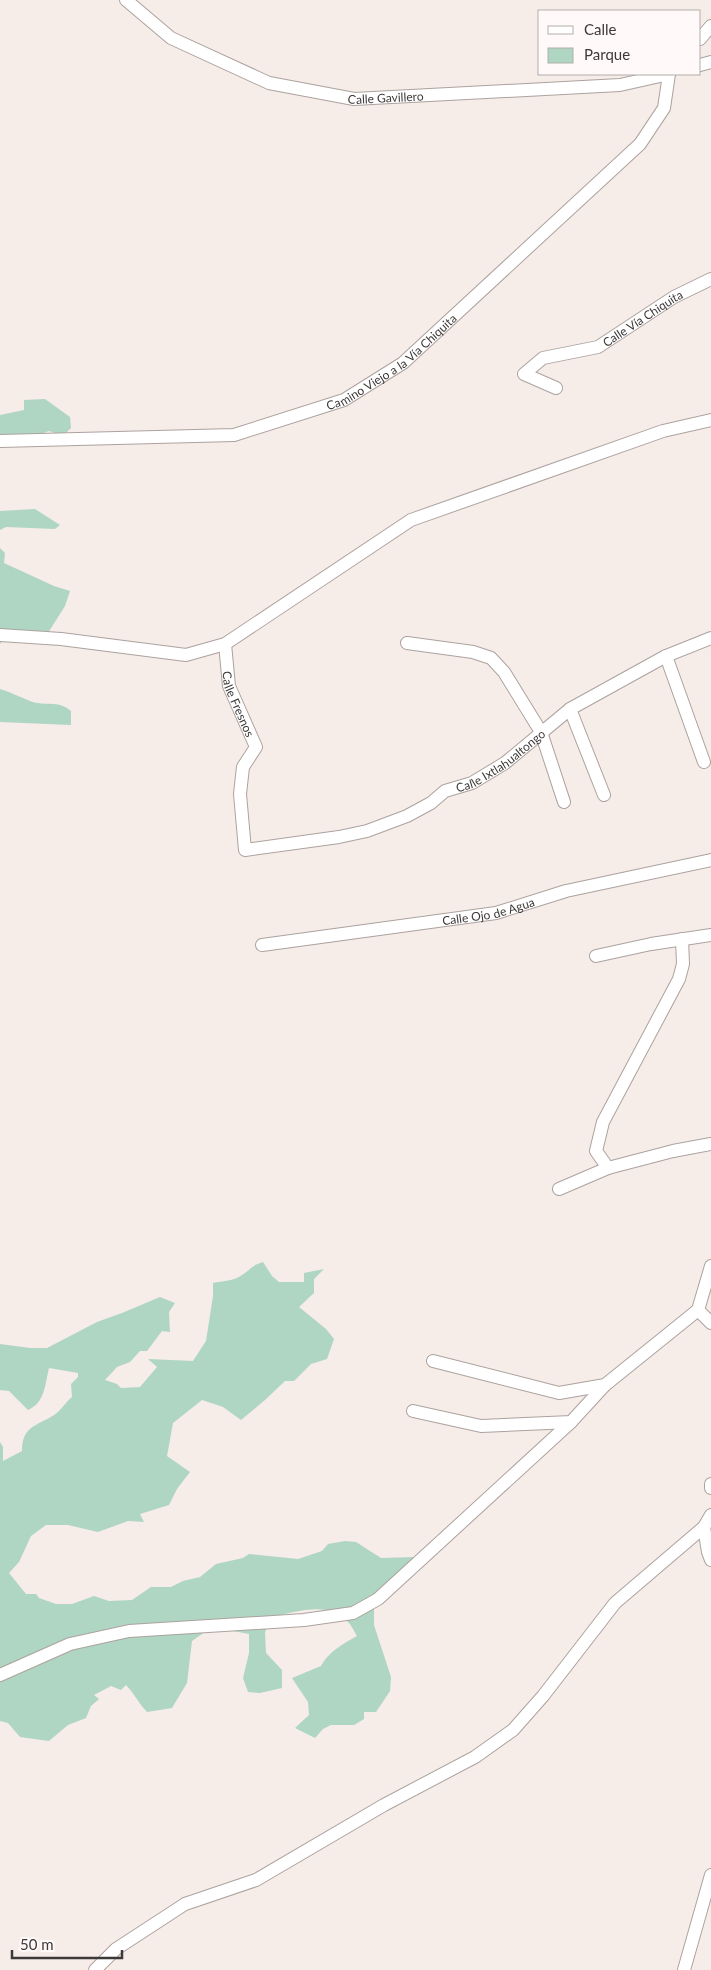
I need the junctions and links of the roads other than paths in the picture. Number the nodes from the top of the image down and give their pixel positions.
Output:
1 (126, 0) edge
2 (711, 26) edge
3 (701, 38) edge
4 (665, 75) edge
5 (669, 75) edge
6 (711, 279) edge
7 (556, 388) dead end
8 (711, 420) edge
9 (0, 441) edge
10 (0, 635) edge
11 (711, 638) edge
12 (407, 643) dead end
13 (225, 644) junction
14 (666, 656) junction
15 (570, 709) junction
16 (541, 732) junction
17 (704, 762) dead end
18 (604, 795) dead end
19 (564, 802) dead end
20 (245, 850) joint
21 (711, 860) edge
22 (711, 935) edge
23 (682, 938) junction
24 (262, 945) dead end
25 (596, 956) dead end
26 (711, 1144) edge
27 (608, 1168) junction
28 (560, 1189) dead end
29 (711, 1266) edge
30 (698, 1310) junction
31 (711, 1323) edge
32 (433, 1361) dead end
33 (605, 1385) junction
34 (413, 1411) dead end
35 (571, 1422) junction
36 (711, 1484) edge
37 (711, 1488) edge
38 (711, 1515) edge
39 (704, 1527) junction
40 (711, 1560) edge
41 (0, 1675) edge
42 (711, 1875) edge
43 (95, 1970) edge
44 (684, 1970) edge

1 - 4 street, Calle Gavillero
2 - 3 street
5 - 9 street, Camino Viejo a la Vía Chiquita
6 - 7 street, Calle Vía Chiquita
8 - 13 street
10 - 13 street
11 - 14 street, Calle Ixtlahualtongo
12 - 16 street
13 - 20 street, Calle Fresnos
14 - 15 street, Calle Ixtlahualtongo
14 - 17 street
15 - 16 street, Calle Ixtlahualtongo
15 - 18 street
16 - 19 street
16 - 20 street, Calle Ixtlahualtongo
21 - 24 street, Calle Ojo de Agua
22 - 23 street
23 - 25 street
23 - 27 street
26 - 27 street
27 - 28 street
29 - 30 street
30 - 31 street
30 - 33 street
32 - 33 street
33 - 35 street
34 - 35 street
35 - 41 street
36 - 37 street
38 - 39 street
39 - 40 street
39 - 43 street
42 - 44 street

